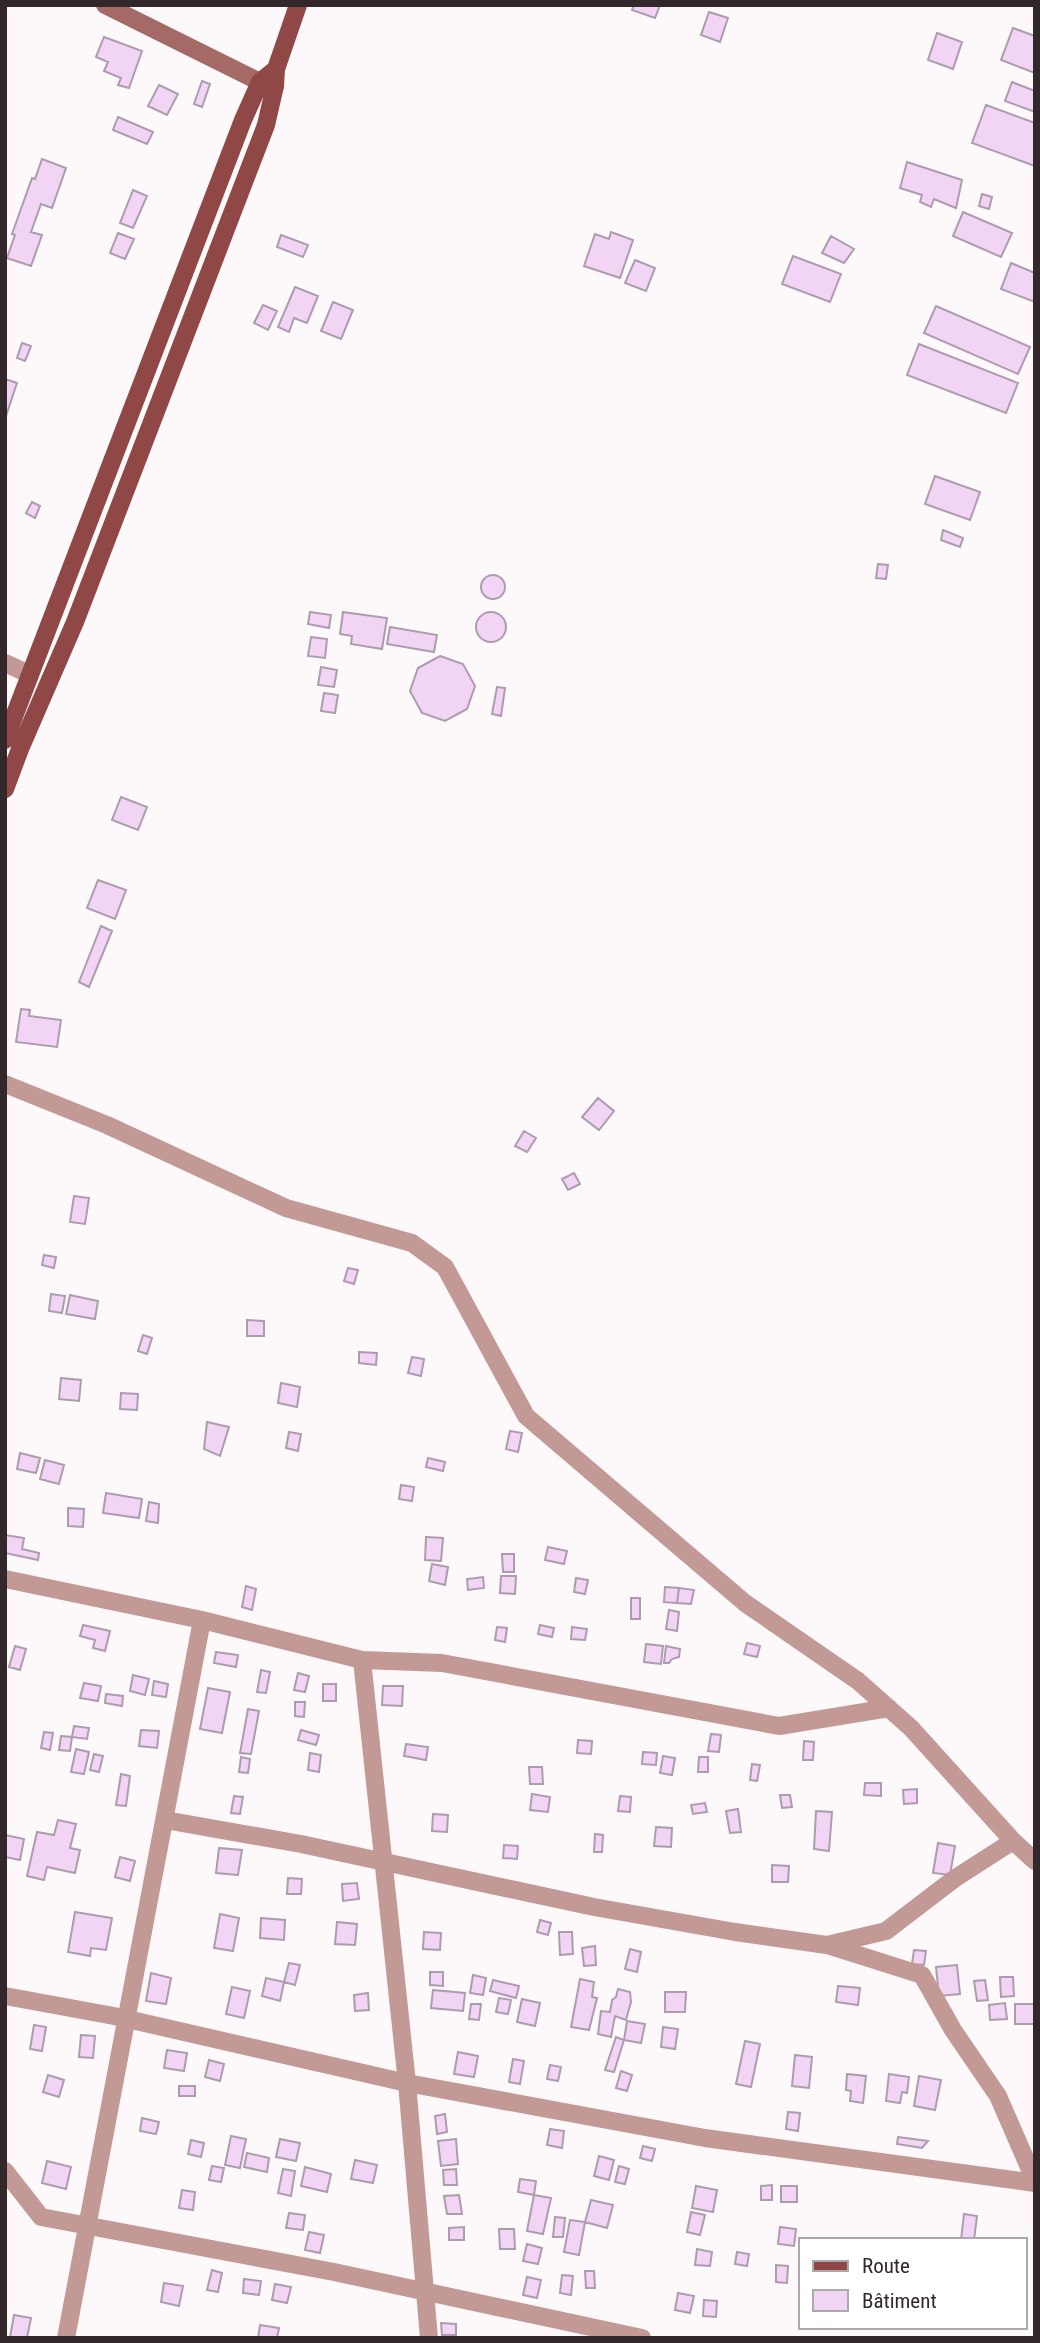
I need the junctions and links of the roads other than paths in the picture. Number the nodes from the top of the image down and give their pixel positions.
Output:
1 (105, 5) edge
2 (298, 5) edge
3 (270, 79) junction
4 (5, 663) edge
5 (29, 674) junction
6 (7, 730) edge
7 (5, 789) edge
8 (5, 1084) edge
9 (6, 1584) edge
10 (202, 1620) junction
11 (362, 1660) junction
12 (889, 1708) junction
13 (164, 1820) junction
14 (1013, 1842) junction
15 (383, 1861) junction
16 (1035, 1861) edge
17 (827, 1945) junction
18 (5, 1996) edge
19 (127, 2019) junction
20 (407, 2084) junction
21 (5, 2171) edge
22 (1035, 2182) edge
23 (88, 2226) junction
24 (425, 2292) junction
25 (66, 2338) edge
26 (429, 2338) edge
27 (642, 2338) edge

1 - 3 street
2 - 3 main road
3 - 5 main road
3 - 7 main road
4 - 5 street
5 - 6 main road
8 - 12 street
9 - 10 street
10 - 11 street
10 - 13 street
11 - 12 street
11 - 15 street
12 - 14 street
13 - 15 street
13 - 19 street
14 - 16 street
14 - 17 street
15 - 17 street
15 - 20 street
17 - 22 street
18 - 19 street
19 - 20 street
19 - 23 street
20 - 22 street
20 - 24 street
21 - 23 street
23 - 24 street
23 - 25 street
24 - 26 street
24 - 27 street

